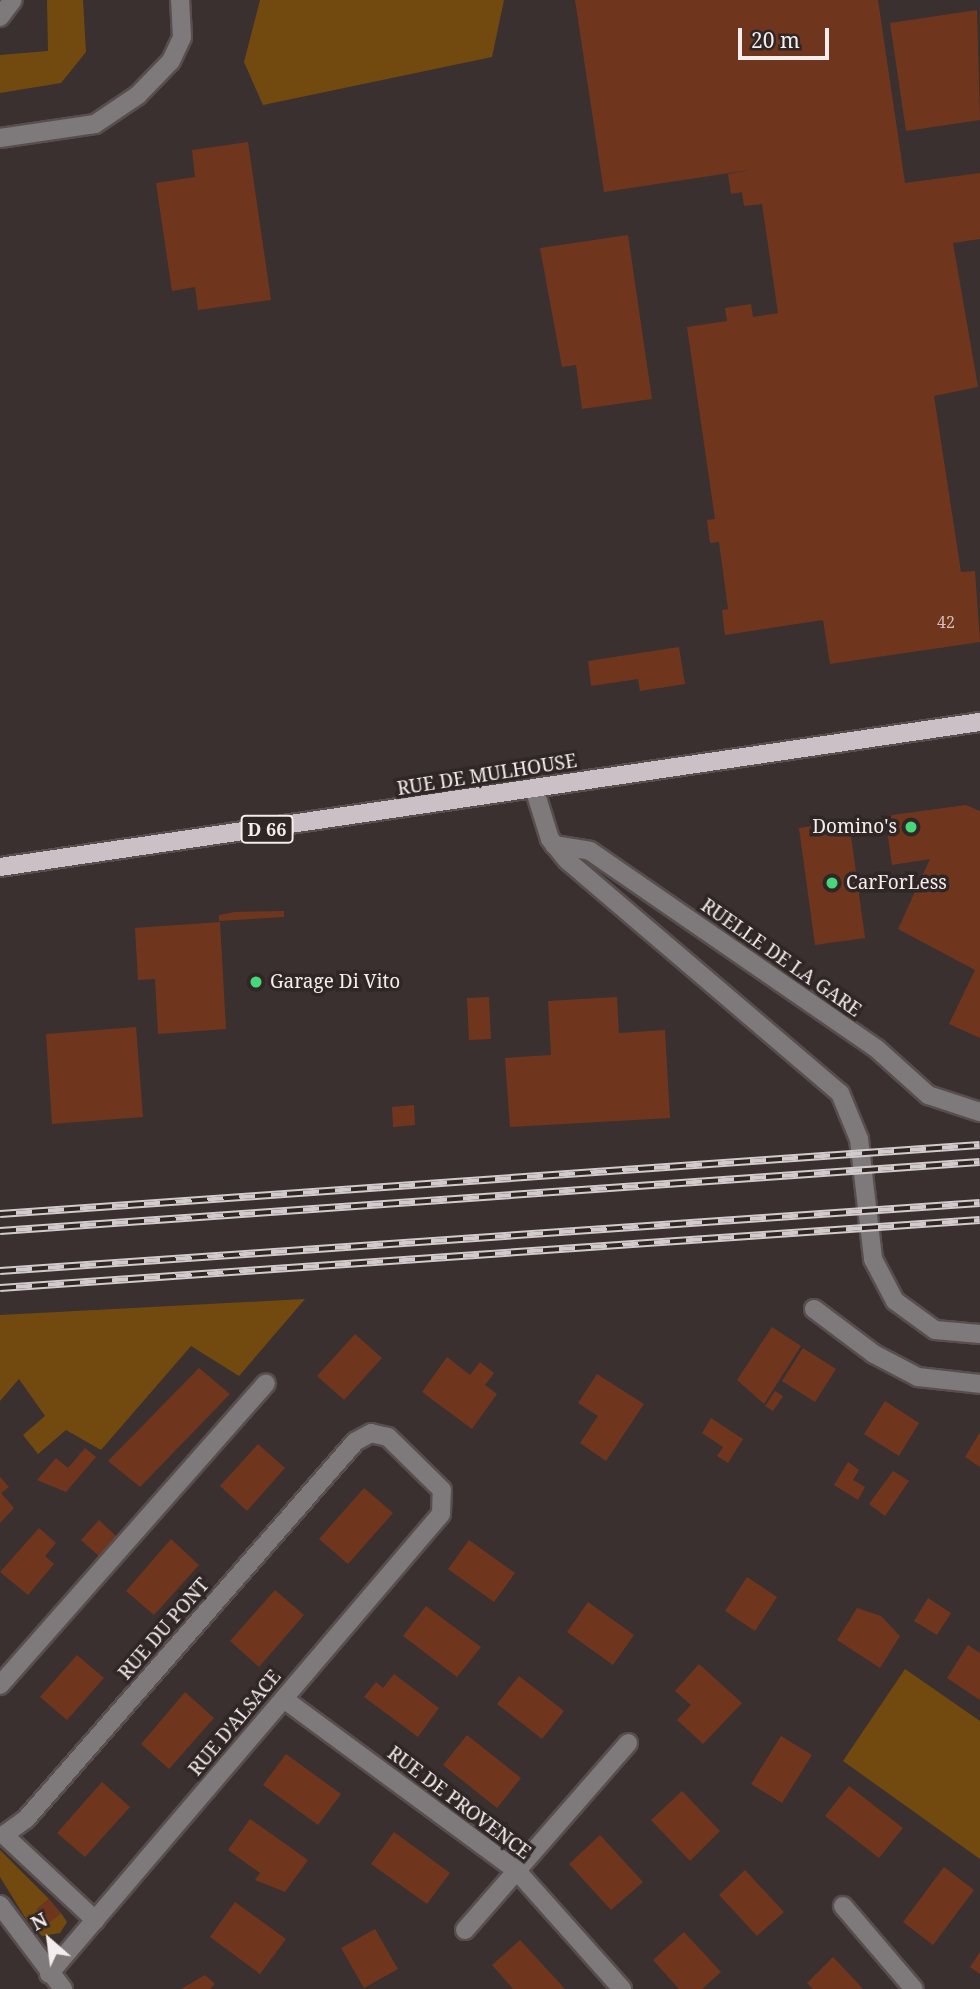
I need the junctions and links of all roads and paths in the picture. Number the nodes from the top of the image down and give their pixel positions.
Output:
1 (13, 0) edge
2 (180, 0) edge
3 (0, 17) edge
4 (0, 138) edge
5 (980, 722) edge
6 (534, 789) junction
7 (554, 845) junction
8 (0, 867) edge
9 (980, 1112) edge
10 (814, 1309) dead end
11 (980, 1334) edge
12 (266, 1384) dead end
13 (980, 1384) edge
14 (445, 1496) joint
15 (0, 1685) edge
16 (284, 1699) junction
17 (628, 1743) dead end
18 (2, 1831) edge
19 (517, 1871) junction
20 (0, 1905) edge
21 (843, 1906) dead end
22 (95, 1920) junction
23 (465, 1930) dead end
24 (53, 1983) edge
25 (622, 1989) edge
26 (914, 1989) edge

1 - 3 street
2 - 4 street
5 - 6 main road, RUE DE MULHOUSE / D 66
6 - 7 street
6 - 8 main road, RUE DE MULHOUSE / D 66
7 - 9 street, RUELLE DE LA GARE
7 - 11 street
10 - 13 street
12 - 15 street
14 - 16 street, RUE D'ALSACE
14 - 18 street, RUE DU PONT
16 - 19 street, RUE DE PROVENCE
16 - 22 street, RUE D'ALSACE
17 - 19 street
18 - 22 street, RUE DU PONT
19 - 23 street
19 - 25 street, RUE DE PROVENCE
20 - 24 street
21 - 26 street
22 - 24 street, RUE D'ALSACE

